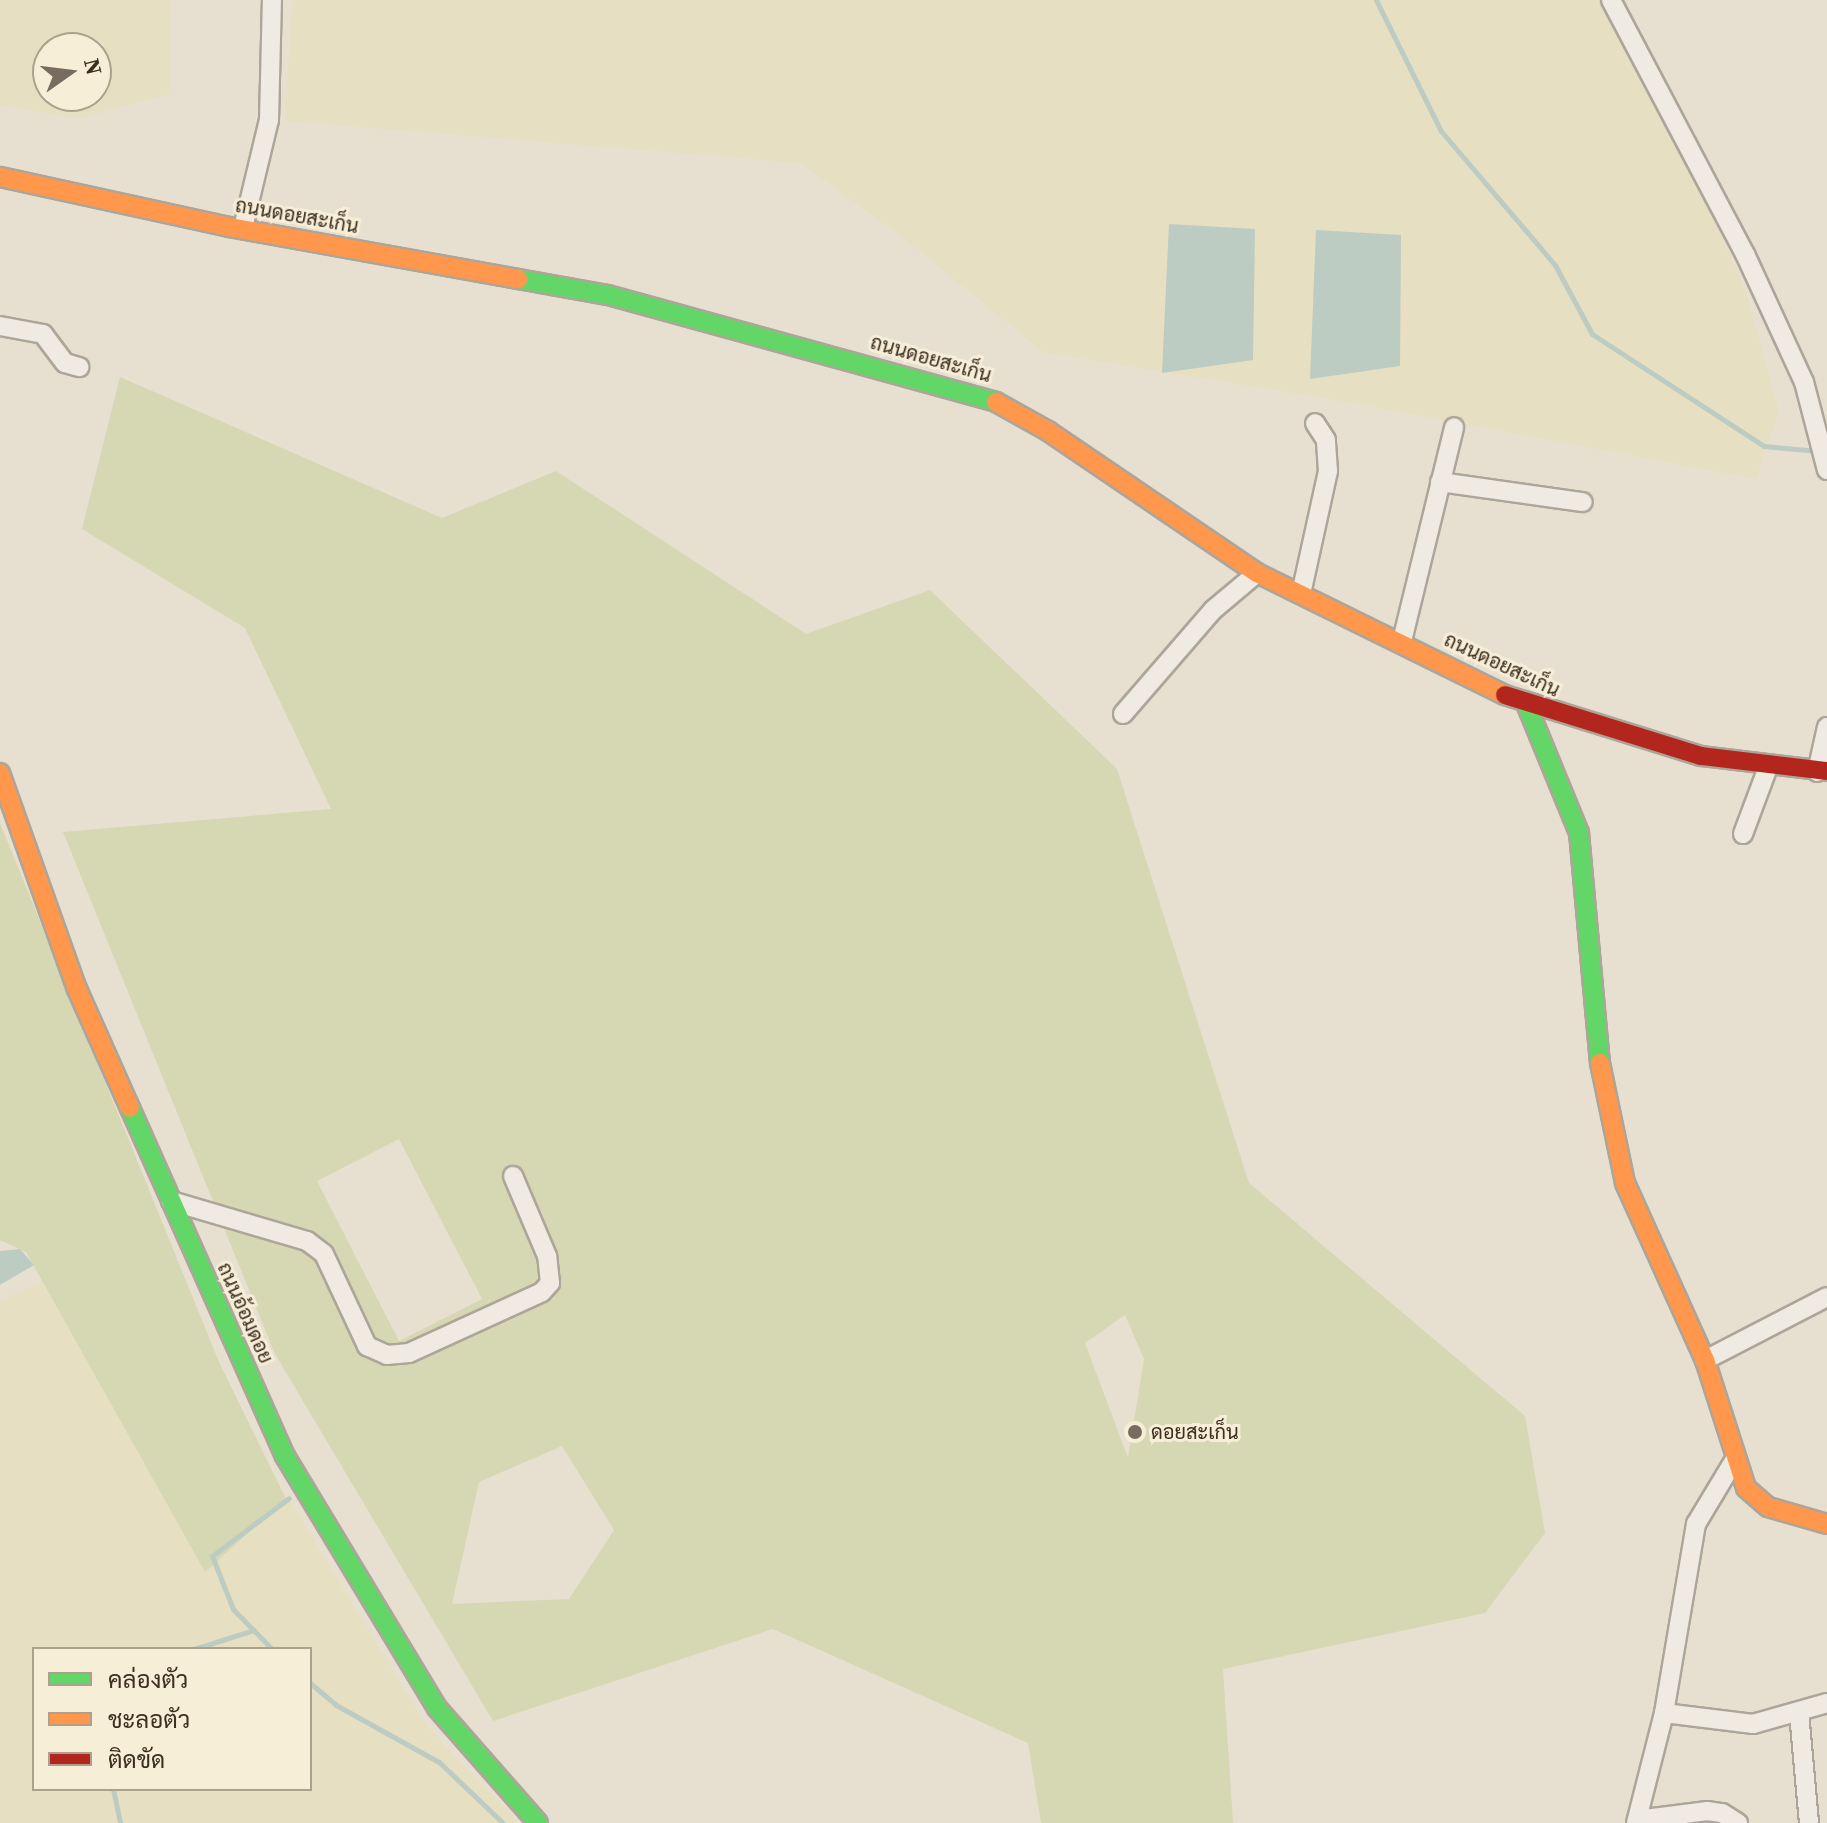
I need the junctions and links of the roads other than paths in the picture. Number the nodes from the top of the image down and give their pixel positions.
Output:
1 (272, 0) edge
2 (1611, 0) edge
3 (0, 177) edge
4 (243, 228) junction
5 (0, 326) edge
6 (79, 367) dead end
7 (1315, 423) dead end
8 (1454, 427) dead end
9 (1827, 470) edge
10 (1440, 482) junction
11 (1583, 502) dead end
12 (1257, 573) junction
13 (1301, 594) junction
14 (1402, 641) junction
15 (1527, 706) junction
16 (1123, 714) dead end
17 (1827, 727) edge
18 (1768, 767) junction
19 (1822, 771) edge
20 (0, 773) edge
21 (1743, 834) dead end
22 (513, 1176) dead end
23 (171, 1201) junction
24 (1827, 1297) edge
25 (1705, 1360) junction
26 (1735, 1459) junction
27 (1827, 1524) edge
28 (1827, 1703) edge
29 (1664, 1713) junction
30 (1799, 1713) junction
31 (1636, 1821) edge
32 (538, 1823) edge
33 (1738, 1823) edge
34 (1809, 1823) edge

1 - 4 street
2 - 9 street
3 - 4 street, ถนนดอยสะเก็น
4 - 12 street, ถนนดอยสะเก็น
5 - 6 street
7 - 13 street
8 - 10 street
10 - 11 street
10 - 14 street
12 - 13 street, ถนนดอยสะเก็น
12 - 16 street
13 - 14 street, ถนนดอยสะเก็น
14 - 15 street, ถนนดอยสะเก็น
15 - 18 street, ถนนดอยสะเก็น
15 - 25 street
17 - 19 street
18 - 19 street, ถนนดอยสะเก็น
18 - 21 street
20 - 23 street, ถนนอ้อมดอย
22 - 23 street
23 - 32 street, ถนนอ้อมดอย
24 - 25 street
25 - 26 street
26 - 27 street
26 - 29 street
28 - 30 street
29 - 30 street
29 - 31 street
30 - 34 street
31 - 33 street

